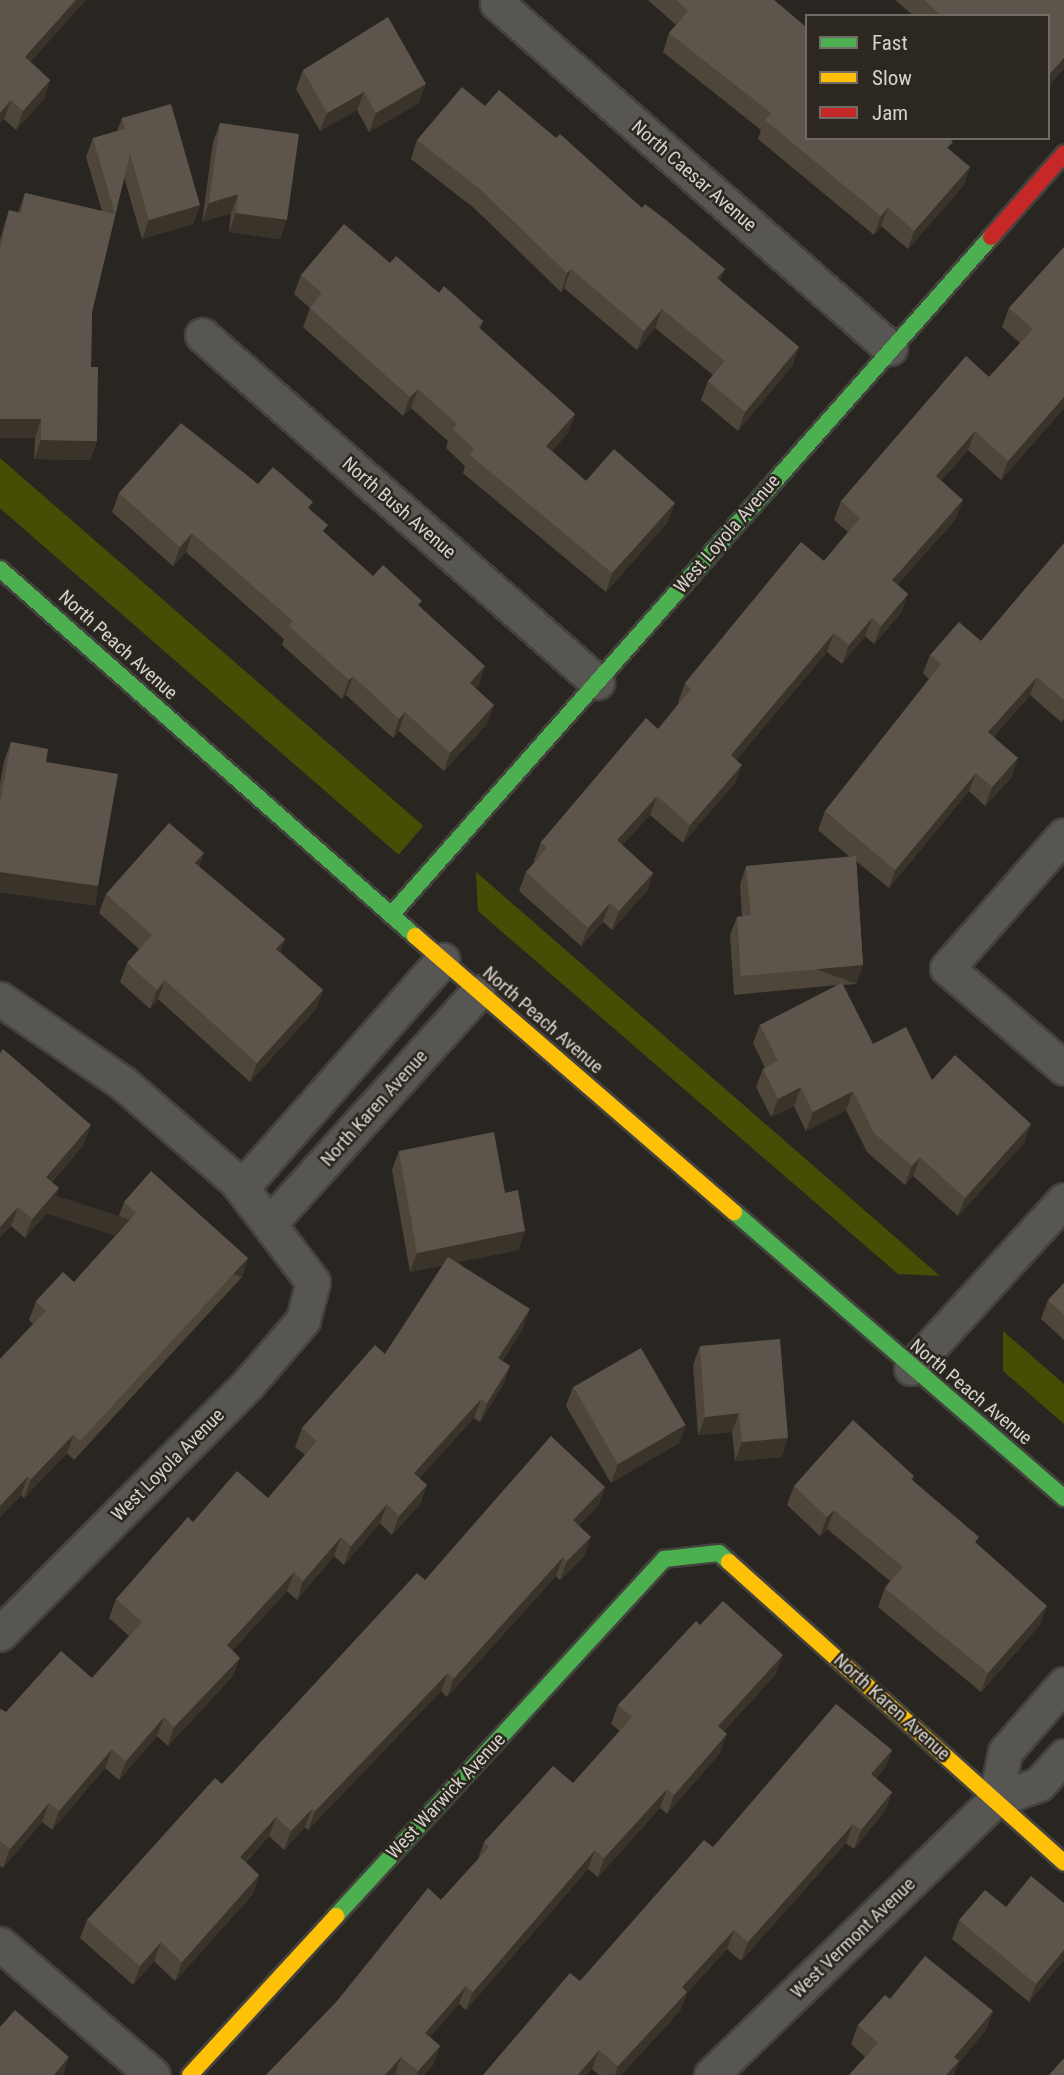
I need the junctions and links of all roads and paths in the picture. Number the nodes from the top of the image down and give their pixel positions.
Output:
1 (497, 3) dead end
2 (1060, 166) edge
3 (202, 335) dead end
4 (890, 348) junction
5 (0, 569) edge
6 (597, 682) junction
7 (1064, 835) edge
8 (391, 915) junction
9 (442, 960) junction
10 (478, 992) junction
11 (0, 999) edge
12 (1064, 1068) edge
13 (242, 1187) junction
14 (1064, 1200) edge
15 (269, 1224) junction
16 (911, 1368) junction
17 (1064, 1497) edge
18 (719, 1553) joint
19 (0, 1634) edge
20 (1064, 1684) edge
21 (1064, 1756) edge
22 (995, 1800) junction
23 (1064, 1863) edge
24 (0, 1944) edge
25 (153, 2075) edge
26 (190, 2075) edge
27 (710, 2075) edge

1 - 4 street, North Caesar Avenue
2 - 4 street, West Loyola Avenue
3 - 6 street, North Bush Avenue
4 - 6 street, West Loyola Avenue
5 - 8 street, North Peach Avenue
6 - 8 street, West Loyola Avenue
7 - 12 street
8 - 9 street, North Peach Avenue
9 - 10 street, North Peach Avenue
9 - 13 street
10 - 15 street, North Karen Avenue
10 - 16 street, North Peach Avenue
11 - 13 street
13 - 15 street
14 - 16 street
15 - 19 street, West Loyola Avenue
16 - 17 street, North Peach Avenue
18 - 22 street, North Karen Avenue
18 - 26 street, West Warwick Avenue
20 - 22 street
21 - 22 street, West Vermont Avenue
22 - 23 street, North Karen Avenue
22 - 27 street, West Vermont Avenue
24 - 25 street

